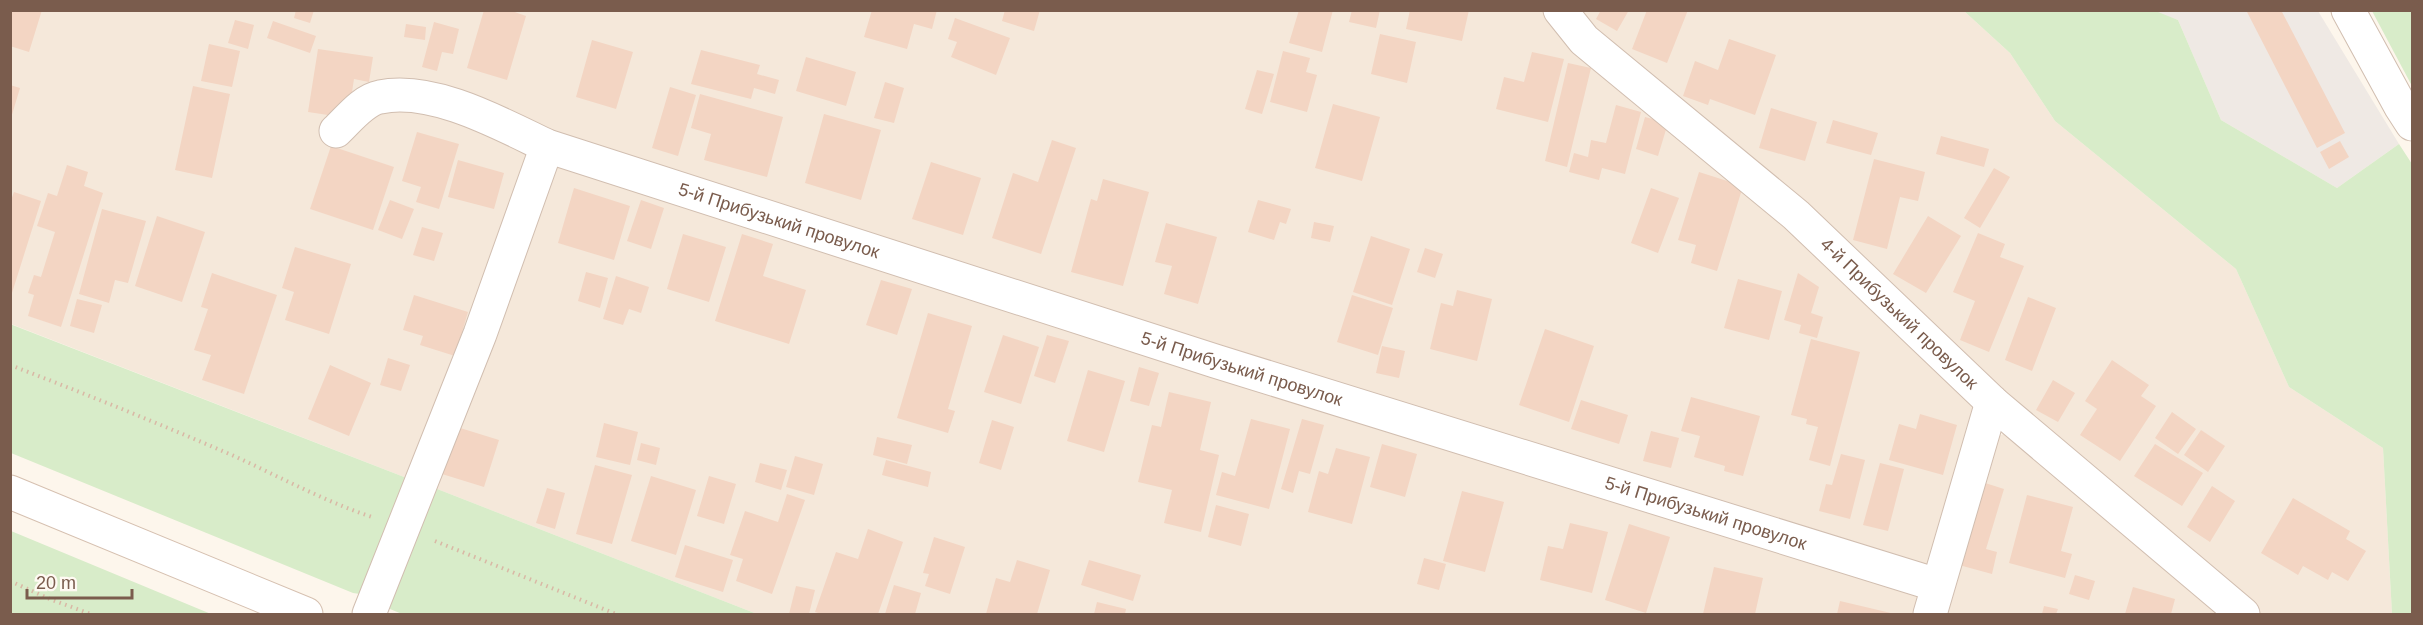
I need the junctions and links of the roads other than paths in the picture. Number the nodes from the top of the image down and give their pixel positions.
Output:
1 (1560, 10) edge
2 (2348, 10) edge
3 (2412, 124) edge
4 (336, 131) dead end
5 (547, 146) junction
6 (1992, 402) junction
7 (10, 492) edge
8 (1934, 600) edge
9 (306, 615) edge
10 (369, 615) edge
11 (2243, 615) edge

1 - 6 street, 4-й Прибузький провулок
2 - 3 street
4 - 5 street, 5-й Прибузький провулок
5 - 8 street, 5-й Прибузький провулок
5 - 10 street
6 - 8 street
6 - 11 street, 4-й Прибузький провулок
7 - 9 street

